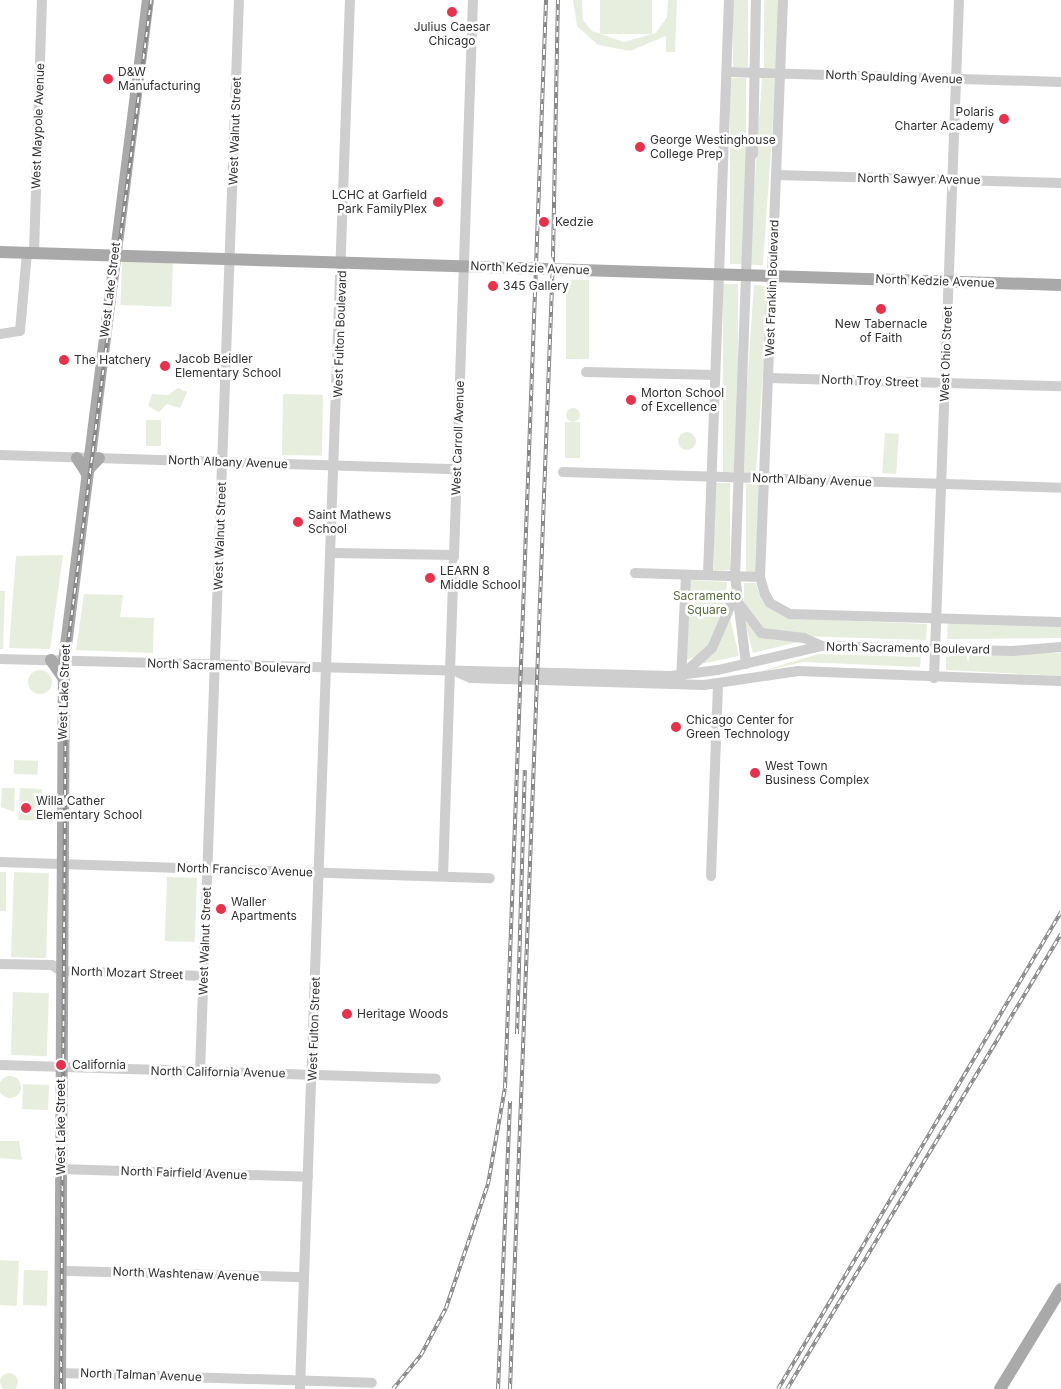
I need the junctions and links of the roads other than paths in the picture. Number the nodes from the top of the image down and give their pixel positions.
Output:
1 (42, 0) edge
2 (148, 0) edge
3 (239, 0) edge
4 (350, 0) edge
5 (474, 0) edge
6 (729, 0) edge
7 (756, 0) edge
8 (783, 0) edge
9 (960, 0) edge
10 (727, 72) junction
11 (754, 73) junction
12 (780, 74) junction
13 (956, 79) junction
14 (1061, 82) edge
15 (776, 175) junction
16 (953, 179) junction
17 (1061, 183) edge
18 (0, 252) edge
19 (30, 252) junction
20 (114, 255) junction
21 (230, 259) junction
22 (342, 262) junction
23 (464, 266) junction
24 (719, 274) junction
25 (746, 275) junction
26 (772, 276) junction
27 (949, 281) junction
28 (1061, 285) edge
29 (0, 334) edge
30 (586, 372) dead end
31 (716, 375) junction
32 (768, 378) junction
33 (945, 383) junction
34 (1061, 386) edge
35 (0, 455) edge
36 (88, 458) junction
37 (223, 462) junction
38 (335, 465) junction
39 (457, 469) junction
40 (563, 472) dead end
41 (712, 477) junction
42 (738, 478) junction
43 (764, 479) junction
44 (941, 484) junction
45 (1061, 488) edge
46 (332, 553) junction
47 (454, 555) junction
48 (635, 573) dead end
49 (686, 575) junction
50 (708, 575) junction
51 (735, 576) junction
52 (760, 577) junction
53 (735, 596) junction
54 (936, 619) junction
55 (67, 621) junction
56 (1061, 622) edge
57 (822, 646) junction
58 (1061, 647) edge
59 (935, 649) junction
60 (0, 659) edge
61 (63, 661) junction
62 (746, 664) junction
63 (216, 665) junction
64 (328, 669) junction
65 (454, 673) junction
66 (934, 678) junction
67 (682, 680) junction
68 (1061, 681) edge
69 (718, 684) junction
70 (0, 862) edge
71 (61, 864) junction
72 (207, 869) junction
73 (320, 872) junction
74 (443, 876) junction
75 (711, 876) dead end
76 (490, 878) dead end
77 (0, 964) edge
78 (58, 966) junction
79 (204, 976) junction
80 (0, 1065) edge
81 (59, 1072) junction
82 (200, 1072) junction
83 (313, 1075) junction
84 (436, 1079) dead end
85 (60, 1169) junction
86 (308, 1177) junction
87 (63, 1271) junction
88 (304, 1277) junction
89 (1061, 1289) edge
90 (1057, 1301) edge
91 (60, 1373) junction
92 (372, 1384) dead end
93 (300, 1385) edge
94 (60, 1389) edge
95 (1000, 1389) edge

1 - 19 street, West Maypole Avenue
2 - 20 main road, West Lake Street
3 - 21 street, West Walnut Street
4 - 22 street, West Fulton Boulevard
5 - 23 street, West Carroll Avenue
6 - 10 street
7 - 11 street, West Franklin Boulevard
8 - 12 street, West Franklin Boulevard
9 - 13 street, West Ohio Street
10 - 11 street, North Spaulding Avenue
10 - 24 street
11 - 12 street, North Spaulding Avenue
11 - 25 street, West Franklin Boulevard
12 - 13 street, North Spaulding Avenue
12 - 15 street, West Franklin Boulevard
13 - 14 street, North Spaulding Avenue
13 - 16 street, West Ohio Street
15 - 16 street, North Sawyer Avenue
15 - 26 street, West Franklin Boulevard
16 - 17 street, North Sawyer Avenue
16 - 27 street, West Ohio Street
18 - 19 main road, North Kedzie Avenue
19 - 20 main road, North Kedzie Avenue
19 - 29 street, West Maypole Avenue
20 - 21 main road, North Kedzie Avenue
20 - 36 main road, West Lake Street
21 - 22 main road, North Kedzie Avenue
21 - 37 street, West Walnut Street
22 - 23 main road, North Kedzie Avenue
22 - 38 street, West Fulton Boulevard
23 - 24 main road, North Kedzie Avenue
23 - 39 street, West Carroll Avenue
24 - 25 main road, North Kedzie Avenue
24 - 31 street
25 - 26 main road, North Kedzie Avenue
25 - 42 street, West Franklin Boulevard
26 - 27 main road, North Kedzie Avenue
26 - 32 street, West Franklin Boulevard
27 - 28 main road, North Kedzie Avenue
27 - 33 street, West Ohio Street
30 - 31 street
31 - 41 street
32 - 33 street, North Troy Street
32 - 43 street, West Franklin Boulevard
33 - 34 street, North Troy Street
33 - 44 street, West Ohio Street
35 - 36 street, North Albany Avenue
36 - 37 street, North Albany Avenue
36 - 55 main road, West Lake Street
37 - 38 street, North Albany Avenue
37 - 63 street, West Walnut Street
38 - 39 street, North Albany Avenue
38 - 46 street, West Fulton Boulevard
39 - 47 street, West Carroll Avenue
40 - 41 street, North Albany Avenue
41 - 42 street, North Albany Avenue
41 - 50 street
42 - 43 street, North Albany Avenue
42 - 51 street, West Franklin Boulevard
43 - 44 street, North Albany Avenue
43 - 52 street, West Franklin Boulevard
44 - 45 street, North Albany Avenue
44 - 54 street, West Ohio Street
46 - 47 street
46 - 64 street, West Fulton Boulevard
47 - 65 street, West Carroll Avenue
48 - 49 street
49 - 50 street
49 - 67 street
50 - 51 street
51 - 52 street
51 - 53 street, West Franklin Boulevard
52 - 54 street
53 - 57 street
53 - 62 street, West Franklin Boulevard
53 - 67 street
54 - 56 street
54 - 59 street, West Ohio Street
55 - 61 main road, West Lake Street
55 - 61 main road
57 - 59 street, North Sacramento Boulevard
57 - 62 street, North Sacramento Boulevard
58 - 59 street, North Sacramento Boulevard
59 - 66 street, West Ohio Street
60 - 61 street, North Sacramento Boulevard
61 - 63 street, North Sacramento Boulevard
61 - 71 main road, West Lake Street
62 - 67 street, North Sacramento Boulevard
63 - 64 street, North Sacramento Boulevard
63 - 72 street, West Walnut Street
64 - 65 street, North Sacramento Boulevard
64 - 73 street, West Fulton Street
65 - 67 street, North Sacramento Boulevard
65 - 74 street, West Carroll Avenue
66 - 68 street, North Sacramento Boulevard
66 - 69 street, North Sacramento Boulevard
67 - 69 street, North Sacramento Boulevard
69 - 75 street
70 - 71 street, North Francisco Avenue
71 - 72 street, North Francisco Avenue
71 - 78 main road, West Lake Street
72 - 73 street, North Francisco Avenue
72 - 79 street, West Walnut Street
73 - 74 street, North Francisco Avenue
73 - 83 street, West Fulton Street
74 - 76 street, North Francisco Avenue
77 - 78 street, North Mozart Street
78 - 79 street, North Mozart Street
78 - 81 main road, West Lake Street
79 - 82 street, West Walnut Street
80 - 81 street, North California Avenue
81 - 82 street, North California Avenue
81 - 85 main road, West Lake Street
82 - 83 street, North California Avenue
83 - 84 street, North California Avenue
83 - 86 street, West Fulton Street
85 - 86 street, North Fairfield Avenue
85 - 87 main road, West Lake Street
86 - 88 street, West Fulton Street
87 - 88 street, North Washtenaw Avenue
87 - 91 main road, West Lake Street
88 - 93 street, West Fulton Street
89 - 90 main road
90 - 95 main road
91 - 93 street, North Talman Avenue
91 - 94 main road, West Lake Street
92 - 93 street, North Talman Avenue

